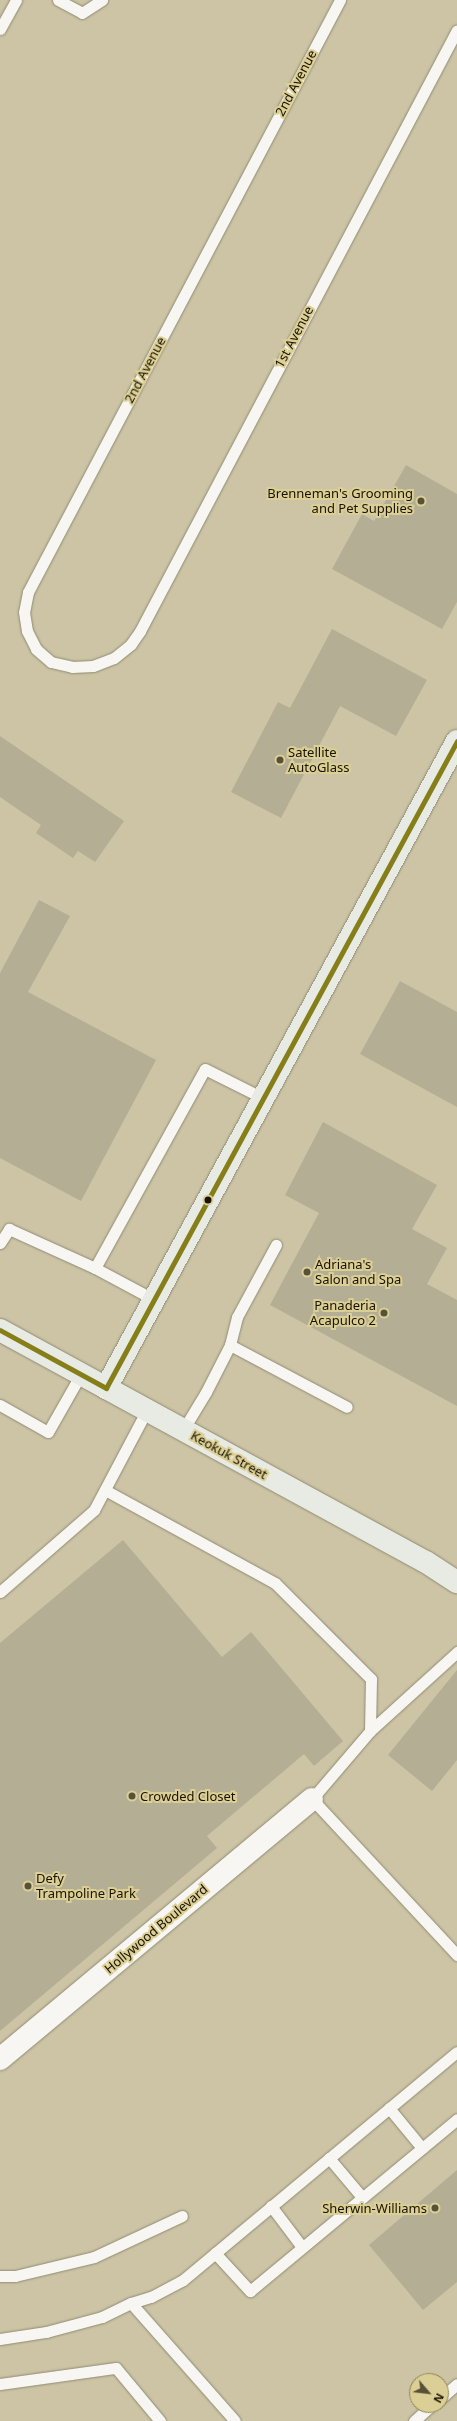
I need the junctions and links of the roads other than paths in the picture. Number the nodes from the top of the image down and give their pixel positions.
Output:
1 (16, 0) edge
2 (58, 0) edge
3 (102, 0) edge
4 (340, 0) edge
5 (0, 29) edge
6 (457, 30) edge
7 (131, 644) joint
8 (457, 741) edge
9 (263, 1098) junction
10 (0, 1243) edge
11 (276, 1245) dead end
12 (95, 1268) junction
13 (153, 1299) junction
14 (0, 1330) edge
15 (230, 1345) junction
16 (81, 1374) junction
17 (106, 1388) junction
18 (0, 1405) edge
19 (346, 1407) dead end
20 (147, 1410) junction
21 (183, 1430) junction
22 (105, 1490) junction
23 (457, 1582) edge
24 (0, 1592) edge
25 (457, 1652) edge
26 (370, 1730) junction
27 (312, 1799) junction
28 (457, 1955) edge
29 (457, 2052) edge
30 (0, 2059) edge
31 (389, 2108) junction
32 (457, 2119) edge
33 (422, 2148) junction
34 (329, 2158) junction
35 (362, 2197) junction
36 (271, 2206) junction
37 (182, 2216) dead end
38 (302, 2247) junction
39 (215, 2253) junction
40 (0, 2276) edge
41 (131, 2303) junction
42 (0, 2339) edge
43 (0, 2384) edge
44 (457, 2384) edge
45 (449, 2391) edge
46 (423, 2413) edge
47 (160, 2421) edge
48 (234, 2421) edge
49 (414, 2421) edge

1 - 5 lane
2 - 3 lane
4 - 7 lane, 2nd Avenue
6 - 7 lane, 1st Avenue
8 - 9 street
9 - 12 lane
9 - 13 street
10 - 12 lane
11 - 15 lane
12 - 13 lane
13 - 17 street
14 - 16 street, Keokuk Street
15 - 19 lane
15 - 21 lane
16 - 17 street, Keokuk Street
16 - 18 lane
17 - 20 street, Keokuk Street
20 - 21 street, Keokuk Street
20 - 22 lane
21 - 23 street, Keokuk Street
22 - 24 lane
22 - 26 lane
25 - 26 lane
26 - 27 lane
27 - 28 lane
27 - 30 street, Hollywood Boulevard
29 - 31 lane
31 - 33 lane
31 - 34 lane
32 - 33 lane
33 - 35 lane
34 - 35 lane
34 - 36 lane
35 - 38 lane
36 - 38 lane
36 - 39 lane
37 - 40 lane
38 - 39 lane
39 - 41 lane
41 - 42 lane
41 - 48 lane
43 - 47 lane
44 - 45 lane
46 - 49 lane

